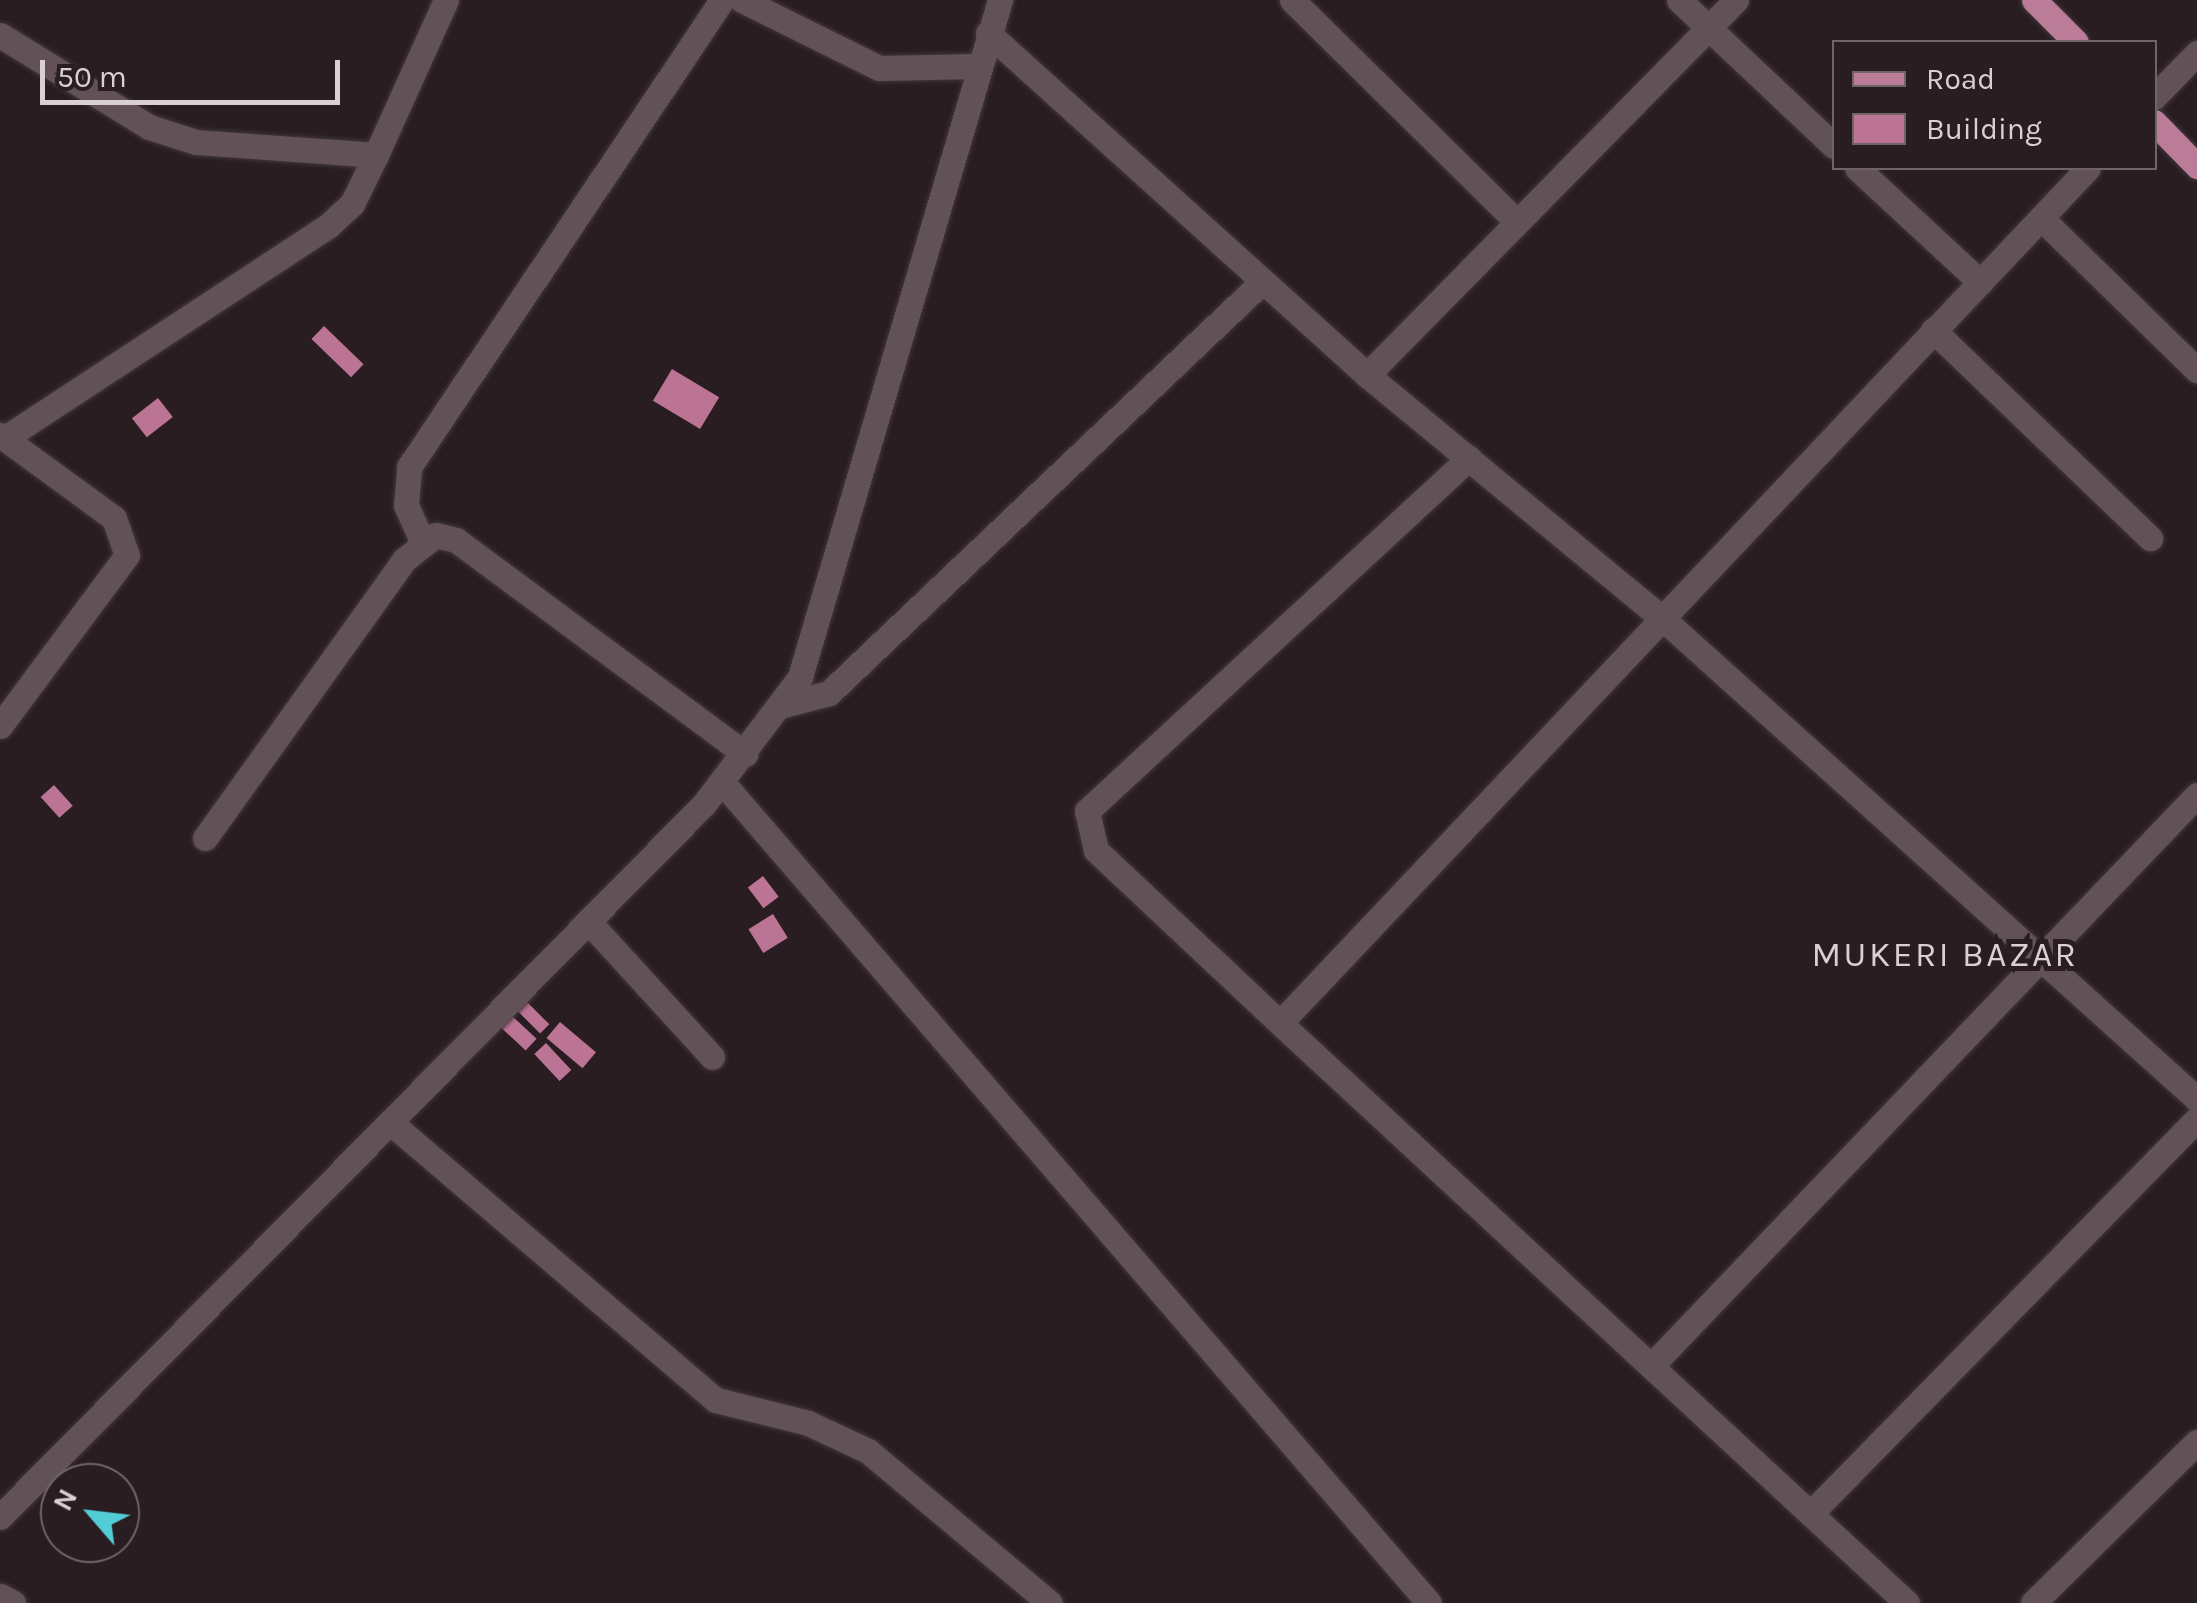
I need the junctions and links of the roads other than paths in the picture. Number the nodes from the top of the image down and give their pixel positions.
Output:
1 (446, 0) edge
2 (722, 0) edge
3 (742, 0) edge
4 (1000, 0) edge
5 (1292, 0) edge
6 (1679, 0) edge
7 (1736, 0) edge
8 (2034, 0) edge
9 (1709, 28) junction
10 (988, 33) junction
11 (0, 35) edge
12 (2074, 40) edge
13 (2197, 53) edge
14 (977, 66) junction
15 (2157, 95) edge
16 (2157, 125) edge
17 (1832, 144) edge
18 (376, 155) junction
19 (2197, 166) edge
20 (1860, 170) edge
21 (2086, 170) edge
22 (2040, 218) junction
23 (1517, 222) junction
24 (1263, 281) junction
25 (1980, 282) junction
26 (1933, 330) junction
27 (2197, 370) edge
28 (1367, 374) junction
29 (2, 437) edge
30 (1469, 458) junction
31 (2150, 538) dead end
32 (422, 541) junction
33 (1662, 618) junction
34 (780, 706) junction
35 (0, 726) edge
36 (745, 754) junction
37 (722, 782) junction
38 (2197, 795) edge
39 (205, 838) dead end
40 (588, 921) junction
41 (2040, 958) junction
42 (1280, 1022) junction
43 (712, 1057) dead end
44 (2197, 1098) edge
45 (2197, 1120) edge
46 (390, 1122) junction
47 (1653, 1364) junction
48 (2197, 1442) edge
49 (1814, 1510) junction
50 (0, 1517) edge
51 (0, 1596) edge
52 (13, 1603) edge
53 (1050, 1603) edge
54 (1430, 1603) edge
55 (1908, 1603) edge
56 (2033, 1603) edge

1 - 18 street
2 - 32 street
3 - 14 street
4 - 10 street
5 - 23 street
6 - 9 street
7 - 9 street
8 - 12 main road
9 - 17 street
9 - 23 street
10 - 14 street
10 - 24 street
11 - 18 street
13 - 15 street
14 - 34 street
16 - 19 main road
18 - 29 street
20 - 25 street
21 - 22 street
22 - 25 street
22 - 27 street
23 - 28 street
24 - 28 street
24 - 34 street
25 - 26 street
26 - 31 street
26 - 33 street
28 - 30 street
29 - 35 street
30 - 33 street
30 - 42 street
32 - 36 street
32 - 39 street
33 - 41 street
33 - 42 street
34 - 36 street
36 - 37 street
37 - 40 street
37 - 54 street
38 - 41 street
40 - 43 street
40 - 46 street
41 - 44 street
41 - 47 street
42 - 47 street
45 - 49 street
46 - 50 street
46 - 53 street
47 - 49 street
48 - 56 street
49 - 55 street
51 - 52 street

